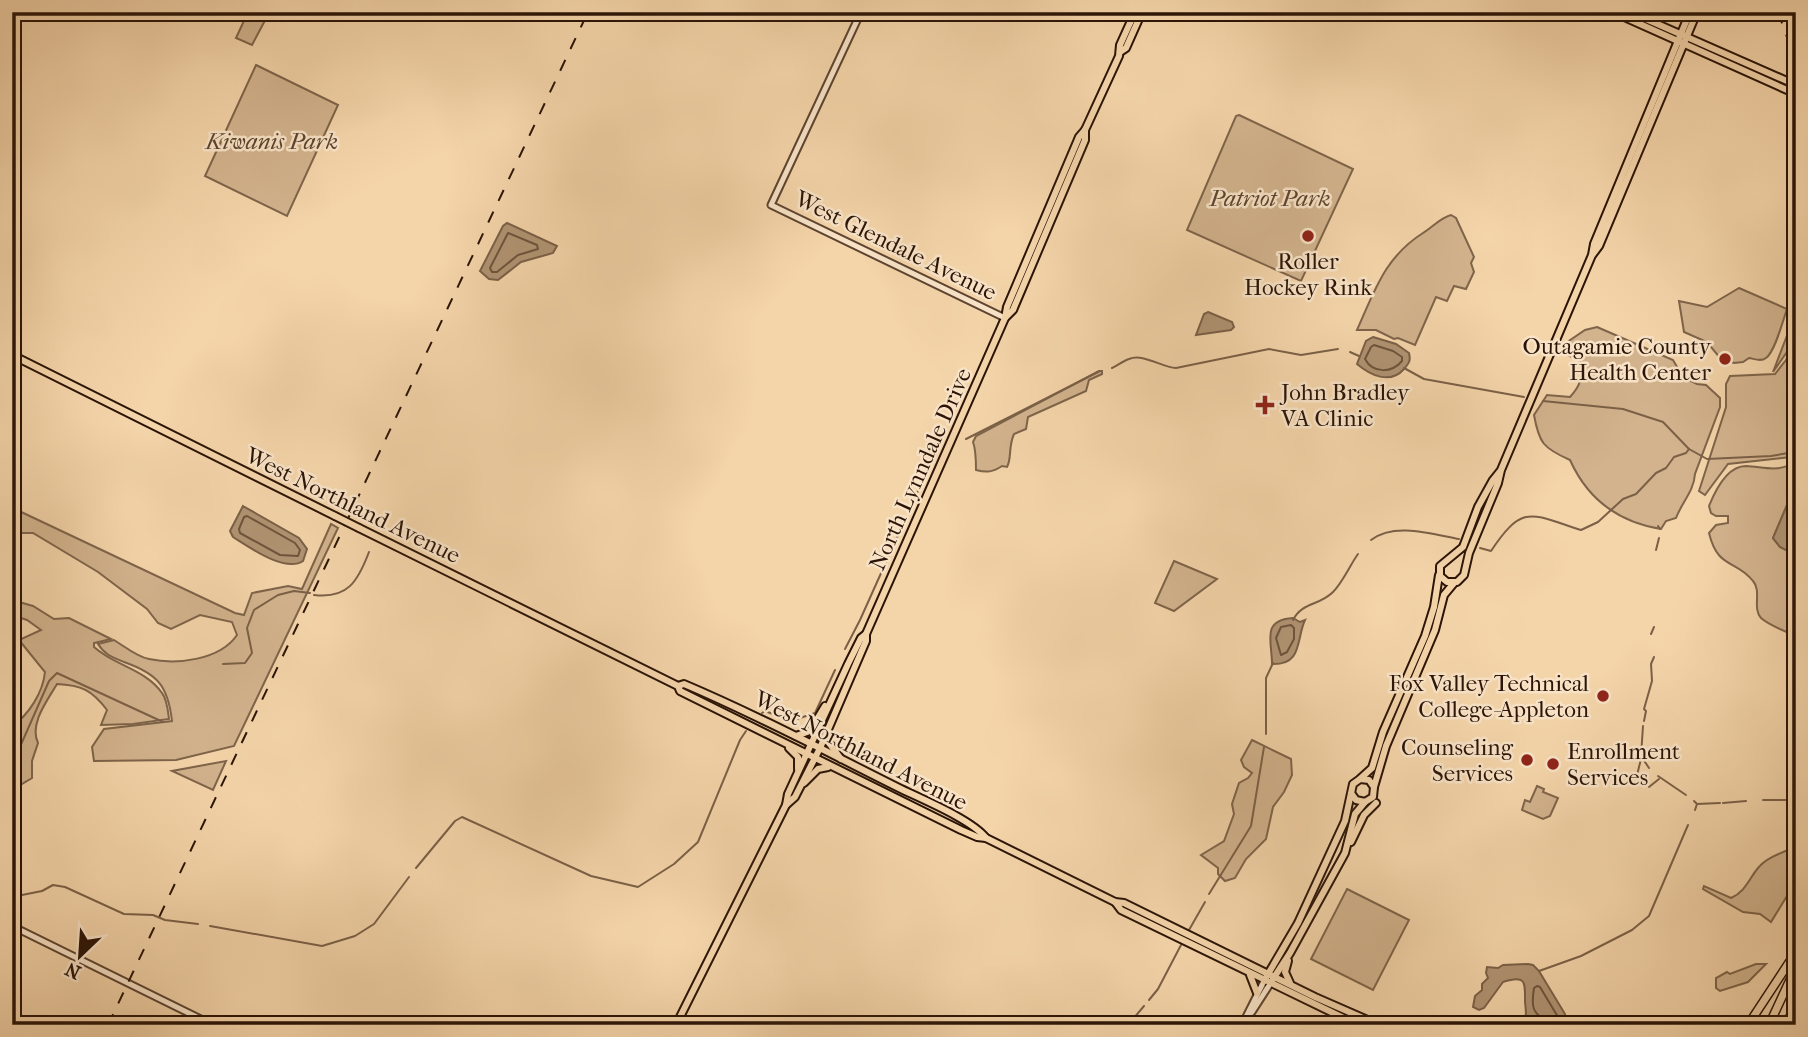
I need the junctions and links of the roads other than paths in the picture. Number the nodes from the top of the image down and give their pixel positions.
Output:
1 (19, 12) edge
2 (861, 12) edge
3 (1135, 12) edge
4 (1143, 12) edge
5 (1612, 12) edge
6 (1630, 12) edge
7 (1690, 12) edge
8 (1697, 12) edge
9 (12, 26) edge
10 (1683, 35) junction
11 (1680, 43) junction
12 (1120, 52) junction
13 (1796, 85) edge
14 (1796, 94) edge
15 (1005, 318) junction
16 (12, 355) edge
17 (1501, 470) junction
18 (1449, 558) junction
19 (1464, 568) junction
20 (1439, 573) junction
21 (1454, 583) junction
22 (866, 634) junction
23 (678, 686) junction
24 (832, 701) junction
25 (762, 731) junction
26 (828, 731) junction
27 (796, 736) junction
28 (813, 744) junction
29 (820, 748) junction
30 (808, 754) junction
31 (815, 758) junction
32 (841, 759) junction
33 (839, 770) junction
34 (798, 774) junction
35 (1360, 779) junction
36 (802, 784) junction
37 (1374, 787) junction
38 (1351, 793) junction
39 (1365, 802) junction
40 (1376, 803) dead end
41 (786, 805) junction
42 (986, 838) junction
43 (1345, 853) junction
44 (1115, 902) junction
45 (12, 926) edge
46 (1796, 951) edge
47 (1290, 953) junction
48 (1796, 967) edge
49 (1249, 973) junction
50 (1269, 979) junction
51 (1291, 985) junction
52 (1257, 993) junction
53 (1796, 1004) edge
54 (1247, 1016) junction
55 (213, 1025) edge
56 (676, 1025) edge
57 (1242, 1025) edge
58 (1358, 1025) edge
59 (1379, 1025) edge
60 (1748, 1025) edge
61 (1769, 1025) edge
62 (1786, 1025) edge

1 - 9 main road
2 - 15 street, West Glendale Avenue
3 - 12 main road, North Lynndale Drive
4 - 12 main road, North Lynndale Drive
5 - 11 main road
6 - 10 main road
7 - 10 main road
8 - 10 main road
10 - 11 main road
10 - 13 main road
11 - 14 main road
11 - 17 main road
12 - 15 main road, North Lynndale Drive
15 - 22 main road, North Lynndale Drive
16 - 23 main road, West Northland Avenue, bridge
17 - 18 main road
17 - 19 main road
18 - 19 main road
18 - 20 main road
19 - 21 main road
20 - 21 main road
20 - 35 main road
21 - 37 main road
22 - 24 main road, North Lynndale Drive
22 - 26 main road, North Lynndale Drive
23 - 25 main road, West Northland Avenue
23 - 27 main road, West Northland Avenue
24 - 27 main road
24 - 28 main road, North Lynndale Drive
25 - 30 main road, West Northland Avenue
25 - 34 main road
26 - 29 main road, North Lynndale Drive
26 - 32 main road
27 - 28 main road, West Northland Avenue
28 - 29 main road, West Northland Avenue
28 - 30 main road, North Lynndale Drive
29 - 31 main road, North Lynndale Drive
29 - 32 main road, West Northland Avenue
30 - 31 main road, West Northland Avenue
30 - 34 main road, North Lynndale Drive
31 - 33 main road, West Northland Avenue
31 - 36 main road, North Lynndale Drive
32 - 42 main road, West Northland Avenue
33 - 36 main road
33 - 42 main road, West Northland Avenue
34 - 41 main road, North Lynndale Drive
35 - 37 main road
35 - 38 main road
36 - 41 main road, North Lynndale Drive
37 - 39 main road
38 - 39 main road
38 - 50 main road
39 - 43 main road
40 - 43 main road
41 - 56 main road, North Lynndale Drive
42 - 44 main road, West Northland Avenue
43 - 47 main road
44 - 49 main road, West Northland Avenue
44 - 50 main road, West Northland Avenue
45 - 55 street
46 - 60 highway
47 - 50 main road
47 - 51 main road
48 - 61 highway
49 - 50 main road, West Northland Avenue
49 - 52 main road
50 - 51 main road, West Northland Avenue
50 - 52 street
50 - 54 street
50 - 58 main road, West Northland Avenue
51 - 59 main road, West Northland Avenue
52 - 54 street
53 - 62 highway
54 - 57 street

